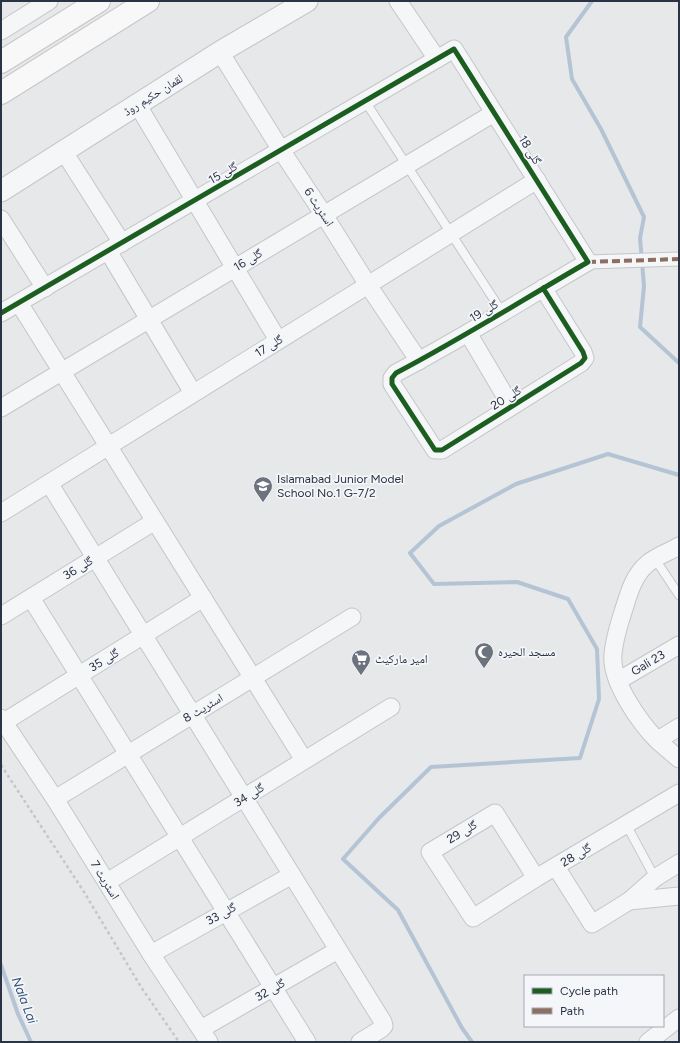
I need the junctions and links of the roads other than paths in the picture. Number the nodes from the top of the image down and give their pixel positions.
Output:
1 (49, 1) edge
2 (98, 1) edge
3 (307, 1) edge
4 (398, 1) edge
5 (139, 3) edge
6 (1, 31) edge
7 (454, 49) joint
8 (220, 52) junction
9 (437, 59) junction
10 (1, 62) edge
11 (1, 93) edge
12 (365, 101) junction
13 (137, 104) junction
14 (494, 113) junction
15 (281, 150) junction
16 (64, 152) junction
17 (407, 165) junction
18 (537, 180) junction
19 (1, 191) edge
20 (195, 200) junction
21 (324, 214) junction
22 (1, 219) edge
23 (451, 233) junction
24 (115, 247) junction
25 (679, 259) edge
26 (588, 262) junction
27 (235, 268) junction
28 (368, 285) junction
29 (45, 288) junction
30 (543, 288) junction
31 (19, 303) junction
32 (502, 312) junction
33 (1, 313) edge
34 (149, 319) junction
35 (468, 333) junction
36 (278, 340) junction
37 (419, 361) junction
38 (62, 371) junction
39 (193, 393) junction
40 (512, 406) junction
41 (1, 408) edge
42 (108, 446) junction
43 (434, 450) joint
44 (49, 483) junction
45 (1, 512) edge
46 (155, 521) junction
47 (677, 547) edge
48 (96, 558) junction
49 (655, 559) junction
50 (679, 595) edge
51 (31, 598) junction
52 (203, 598) junction
53 (1, 616) edge
54 (352, 617) dead end
55 (144, 636) junction
56 (679, 645) edge
57 (79, 676) junction
58 (253, 678) junction
59 (618, 681) junction
60 (391, 707) dead end
61 (193, 715) junction
62 (3, 720) edge
63 (679, 727) edge
64 (658, 740) junction
65 (128, 754) junction
66 (679, 759) edge
67 (304, 760) junction
68 (679, 793) edge
69 (244, 798) junction
70 (55, 799) junction
71 (626, 824) junction
72 (179, 837) junction
73 (679, 863) edge
74 (556, 867) junction
75 (292, 875) junction
76 (536, 878) junction
77 (655, 878) junction
78 (106, 882) junction
79 (679, 896) edge
80 (629, 900) junction
81 (226, 912) junction
82 (473, 918) joint
83 (338, 950) junction
84 (151, 954) junction
85 (273, 988) junction
86 (679, 1018) edge
87 (205, 1036) edge
88 (306, 1042) edge
89 (360, 1042) edge
90 (648, 1042) edge

1 - 6 street
2 - 10 main road
3 - 8 street, لقمان حکیم روڈ
4 - 9 street
5 - 11 main road
7 - 9 street, گلی 15
7 - 14 street, گلی 18
8 - 13 street, لقمان حکیم روڈ
8 - 15 street, اسٹریٹ 6
9 - 12 street, گلی 15
12 - 15 street, گلی 15
12 - 17 lane
13 - 16 street, لقمان حکیم روڈ
13 - 20 street
14 - 17 street, گلی 16
14 - 18 street, گلی 18
15 - 20 street, گلی 15
15 - 21 street, اسٹریٹ 6
16 - 19 street, لقمان حکیم روڈ
16 - 24 street
17 - 21 street, گلی 16
17 - 23 lane
18 - 23 street, گلی 17
18 - 26 street, گلی 18
20 - 24 street, گلی 15
20 - 27 street
21 - 27 street, گلی 16
21 - 28 street, اسٹریٹ 6
22 - 29 street
23 - 28 street, گلی 17
23 - 32 lane
24 - 29 street, گلی 15
24 - 34 street
25 - 26 street
26 - 30 street, گلی 19
27 - 34 street, گلی 16
27 - 36 street
28 - 36 street, گلی 17
28 - 37 street, اسٹریٹ 6
29 - 31 street, گلی 15
30 - 32 street, گلی 19
30 - 40 street, گلی 20
31 - 33 street, گلی 15
31 - 38 street
32 - 35 street, گلی 19
34 - 38 street, گلی 16
34 - 39 street
35 - 37 street, گلی 19
35 - 40 street
36 - 39 street, گلی 17
37 - 43 street, گلی 19
38 - 41 street, گلی 16
38 - 42 street
39 - 42 street, گلی 17
40 - 43 street, گلی 20
42 - 44 street, گلی 17
42 - 46 street
44 - 45 street, گلی 17
44 - 48 street
46 - 48 street, گلی 36
46 - 52 street
47 - 49 street
48 - 51 street, گلی 36
48 - 55 street
49 - 50 lane
49 - 59 street
51 - 53 street, گلی 36
51 - 57 street
52 - 55 street, گلی 35
52 - 58 street
54 - 58 street, اسٹریٹ 8
55 - 57 street, گلی 35
55 - 61 street
56 - 59 street, Gali 23
57 - 62 street, گلی 35
57 - 65 street
58 - 61 street, اسٹریٹ 8
58 - 67 street
59 - 64 street
60 - 67 street, گلی 34
61 - 65 street, اسٹریٹ 8
61 - 69 street
62 - 70 street, اسٹریٹ 7
63 - 64 street
64 - 66 street
65 - 70 street, اسٹریٹ 8
65 - 72 street
67 - 69 street, گلی 34
68 - 71 street, گلی 28
69 - 72 street, گلی 34
69 - 75 street
70 - 78 street, اسٹریٹ 7
71 - 74 street, گلی 28
71 - 77 lane
72 - 78 street, گلی 34
72 - 81 street
73 - 77 street
74 - 76 street, گلی 28
74 - 80 street
75 - 81 street, گلی 33
75 - 83 street
76 - 82 street, گلی 28
76 - 82 street, گلی 29
77 - 80 street
78 - 84 street, اسٹریٹ 7
79 - 80 street
81 - 84 street, گلی 33
81 - 85 street
83 - 85 street, گلی 32
83 - 89 street
84 - 87 street, اسٹریٹ 7
85 - 87 street, گلی 32
85 - 88 street
86 - 90 street

